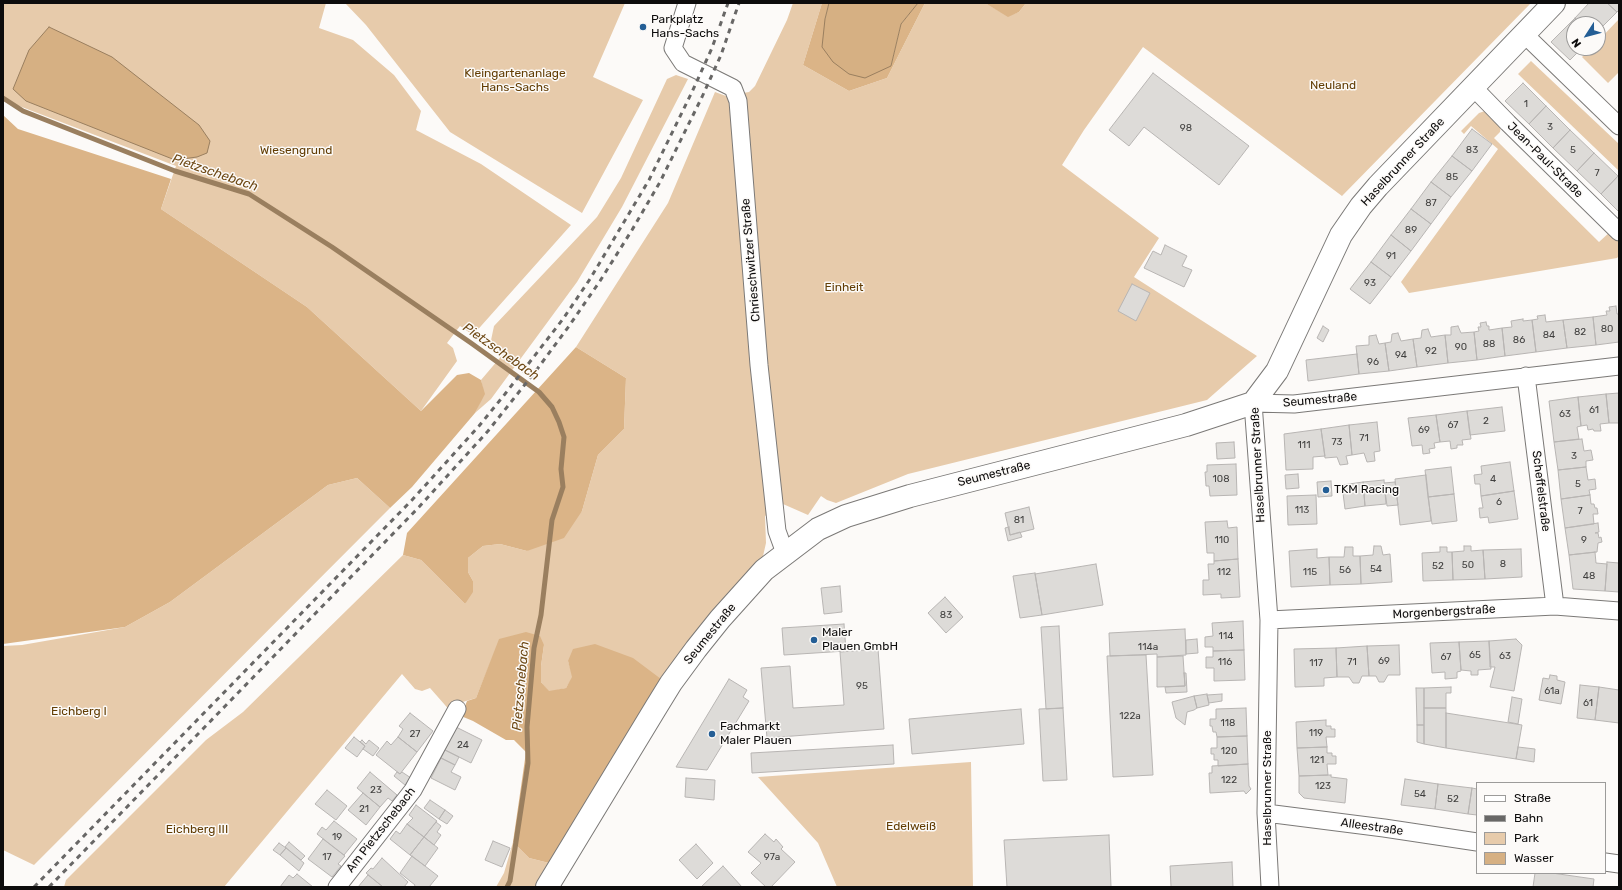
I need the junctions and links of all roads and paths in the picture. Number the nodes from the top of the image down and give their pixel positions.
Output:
1 (687, 3) edge
2 (1554, 3) edge
3 (1524, 34) junction
4 (1473, 87) junction
5 (1619, 126) edge
6 (1619, 232) edge
7 (1619, 366) edge
8 (1526, 376) junction
9 (1253, 403) junction
10 (785, 553) junction
11 (1555, 606) junction
12 (1619, 611) edge
13 (1269, 620) junction
14 (457, 709) dead end
15 (1266, 813) junction
16 (1476, 842) edge
17 (1606, 862) edge
18 (1619, 864) edge
19 (337, 887) edge
20 (547, 887) edge
21 (1270, 887) edge

1 - 10 street, Chrieschwitzer Straße
2 - 3 street, Haselbrunner Straße
3 - 4 street, Haselbrunner Straße
3 - 5 street
4 - 6 street, Jean-Paul-Straße
4 - 9 street, Haselbrunner Straße
7 - 8 street, Seumestraße
8 - 9 street, Seumestraße
8 - 11 street, Scheffelstraße
9 - 10 street, Seumestraße
9 - 13 street, Haselbrunner Straße
10 - 20 street, Seumestraße
11 - 12 street, Morgenbergstraße
11 - 13 street, Morgenbergstraße
13 - 15 street, Haselbrunner Straße
14 - 19 street, Am Pietzschebach
15 - 16 street, Alleestraße
15 - 21 street, Haselbrunner Straße
17 - 18 street

